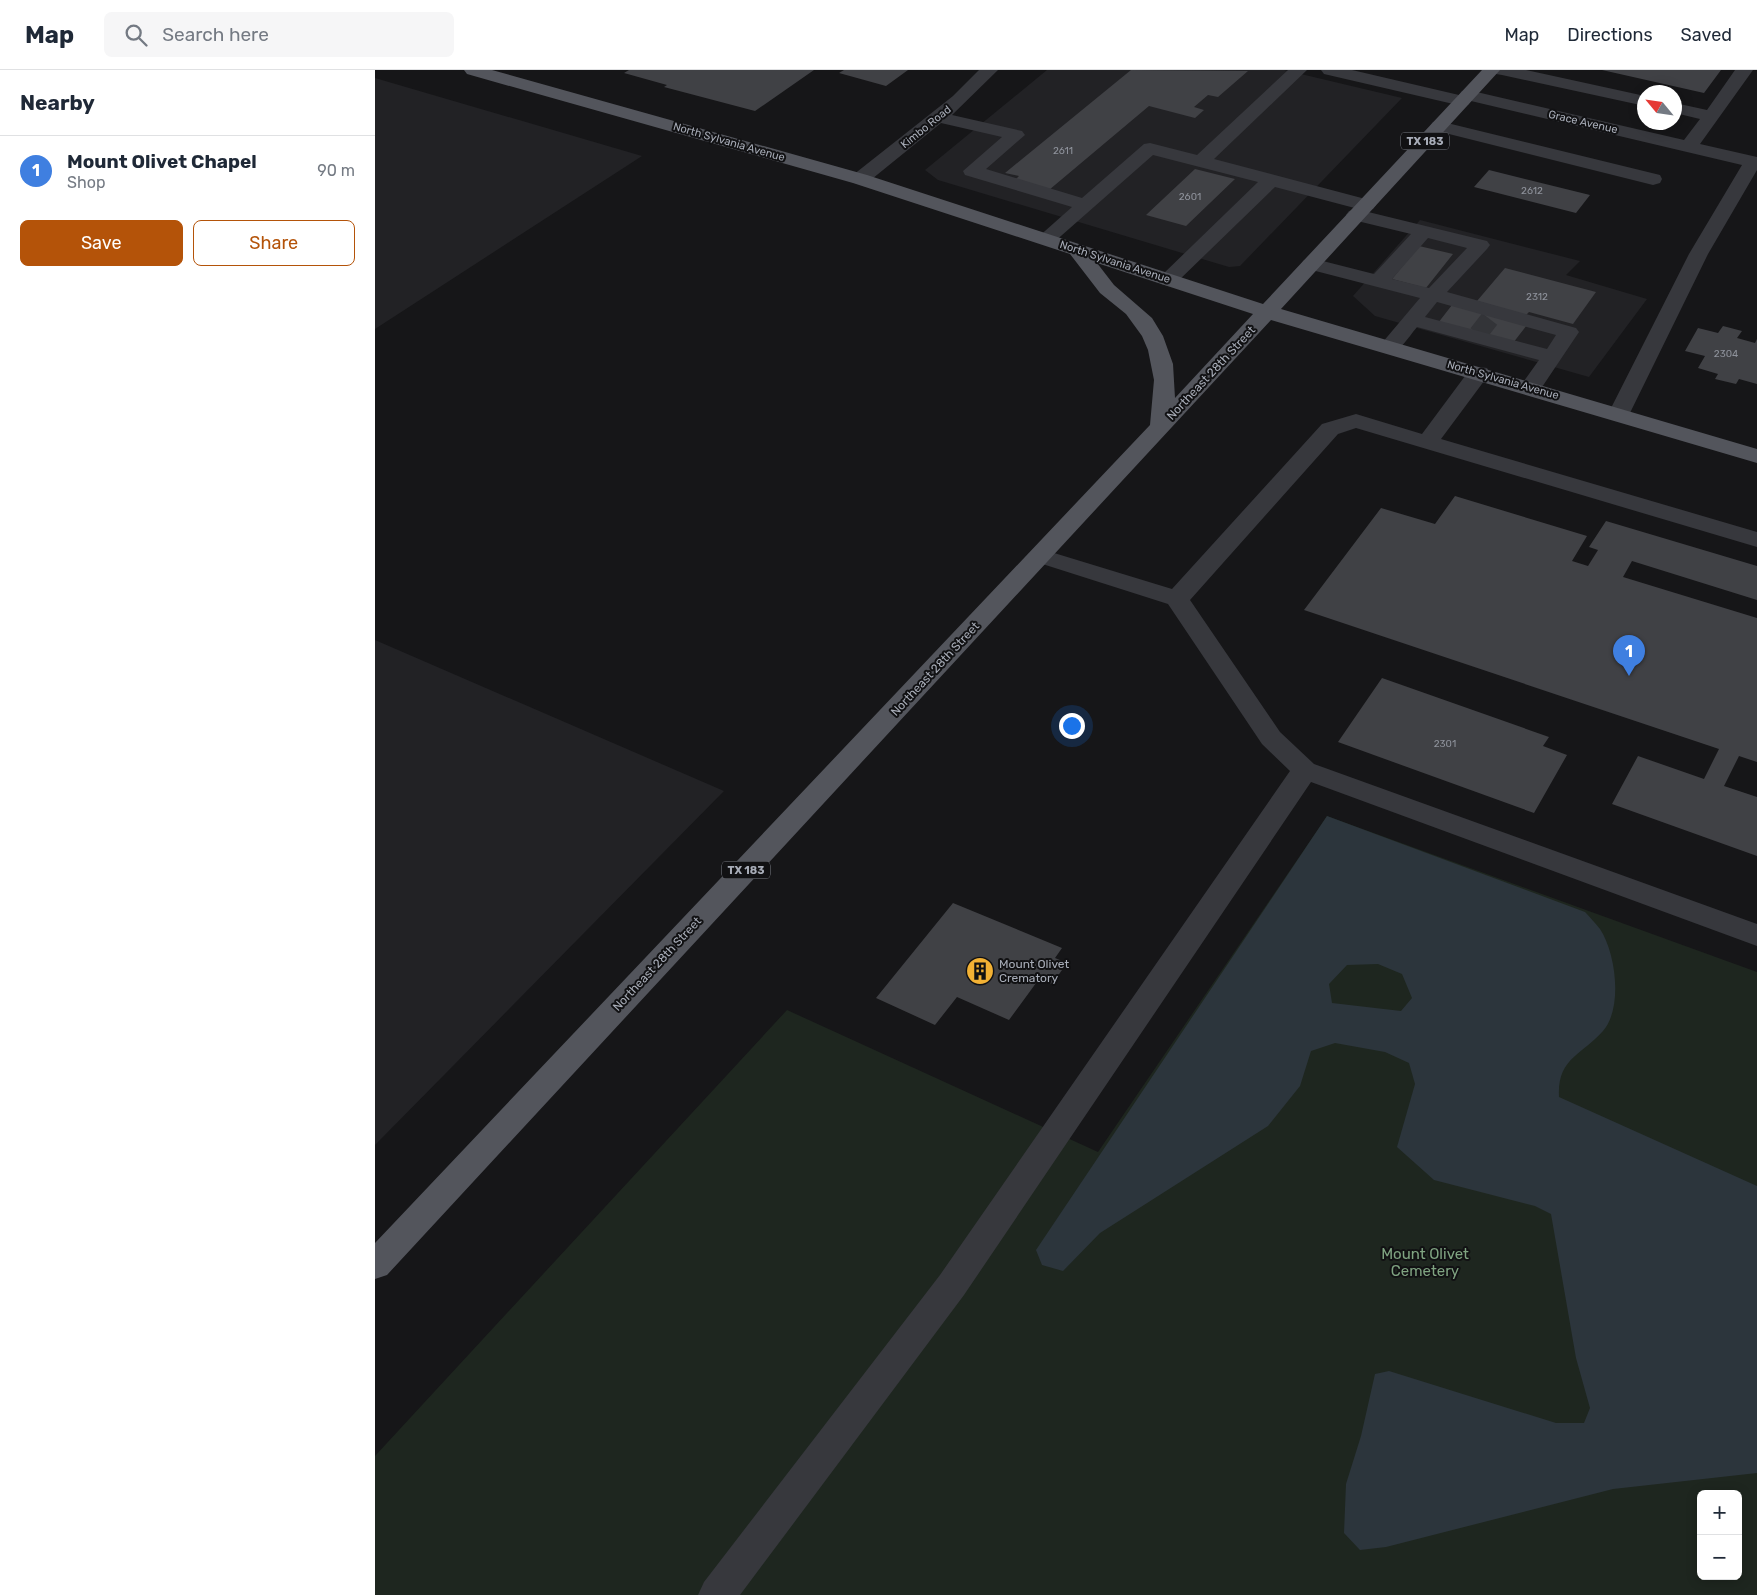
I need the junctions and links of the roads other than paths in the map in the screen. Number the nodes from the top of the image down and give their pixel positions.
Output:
1 (473, 70) edge
2 (989, 70) edge
3 (1298, 70) edge
4 (1330, 70) edge
5 (1398, 70) edge
6 (1491, 70) edge
7 (1502, 70) edge
8 (1744, 70) edge
9 (1385, 83) junction
10 (1465, 98) junction
11 (1637, 99) edge
12 (1682, 110) edge
13 (1712, 116) junction
14 (939, 117) junction
15 (1439, 126) junction
16 (1689, 147) junction
17 (1200, 162) junction
18 (1755, 163) edge
19 (860, 179) junction
20 (1653, 179) dead end
21 (1271, 180) junction
22 (1086, 205) junction
23 (1361, 210) junction
24 (1424, 232) junction
25 (1047, 239) junction
26 (1076, 249) junction
27 (1311, 264) junction
28 (1168, 280) junction
29 (1379, 281) junction
30 (1433, 295) junction
31 (1267, 312) junction
32 (1412, 320) junction
33 (1389, 348) junction
34 (1552, 357) junction
35 (1479, 373) junction
36 (1530, 388) junction
37 (1619, 414) junction
38 (1161, 427) junction
39 (1428, 441) junction
40 (1757, 456) edge
41 (1757, 540) edge
42 (1041, 556) junction
43 (1177, 599) junction
44 (1305, 770) junction
45 (1757, 935) edge
46 (375, 1265) edge
47 (717, 1595) edge

1 - 19 main road, North Sylvania Avenue
2 - 14 street, Kimbo Road
3 - 17 street
4 - 9 street, Grace Avenue
5 - 9 street
6 - 10 main road, Northeast 28th Street / TX 183
7 - 11 street
8 - 13 street
9 - 10 street, Grace Avenue
10 - 15 main road, Northeast 28th Street / TX 183
10 - 16 street, Grace Avenue
12 - 13 street
13 - 16 street
14 - 19 street, Kimbo Road
14 - 22 street
15 - 20 street
15 - 23 main road, Northeast 28th Street / TX 183
16 - 18 street, Grace Avenue
17 - 21 street
17 - 22 street
18 - 37 street
19 - 25 main road, North Sylvania Avenue
21 - 23 street
21 - 28 street
22 - 25 street
23 - 24 street
23 - 27 main road, Northeast 28th Street / TX 183
24 - 29 street
24 - 30 street
25 - 26 main road, North Sylvania Avenue
26 - 28 main road, North Sylvania Avenue
26 - 38 main road
27 - 29 street
27 - 31 main road, Northeast 28th Street / TX 183
28 - 31 main road, North Sylvania Avenue
29 - 30 street
30 - 32 street
30 - 34 street
31 - 33 main road, North Sylvania Avenue
31 - 38 main road, Northeast 28th Street / TX 183
32 - 33 street
32 - 34 street
33 - 35 main road, North Sylvania Avenue
34 - 36 street
35 - 36 main road, North Sylvania Avenue
35 - 39 street
36 - 37 main road, North Sylvania Avenue
37 - 40 main road, North Sylvania Avenue
38 - 42 main road, Northeast 28th Street / TX 183
39 - 41 street
39 - 43 street
42 - 43 street
42 - 46 main road, Northeast 28th Street / TX 183
43 - 44 street
44 - 45 street
44 - 47 street

